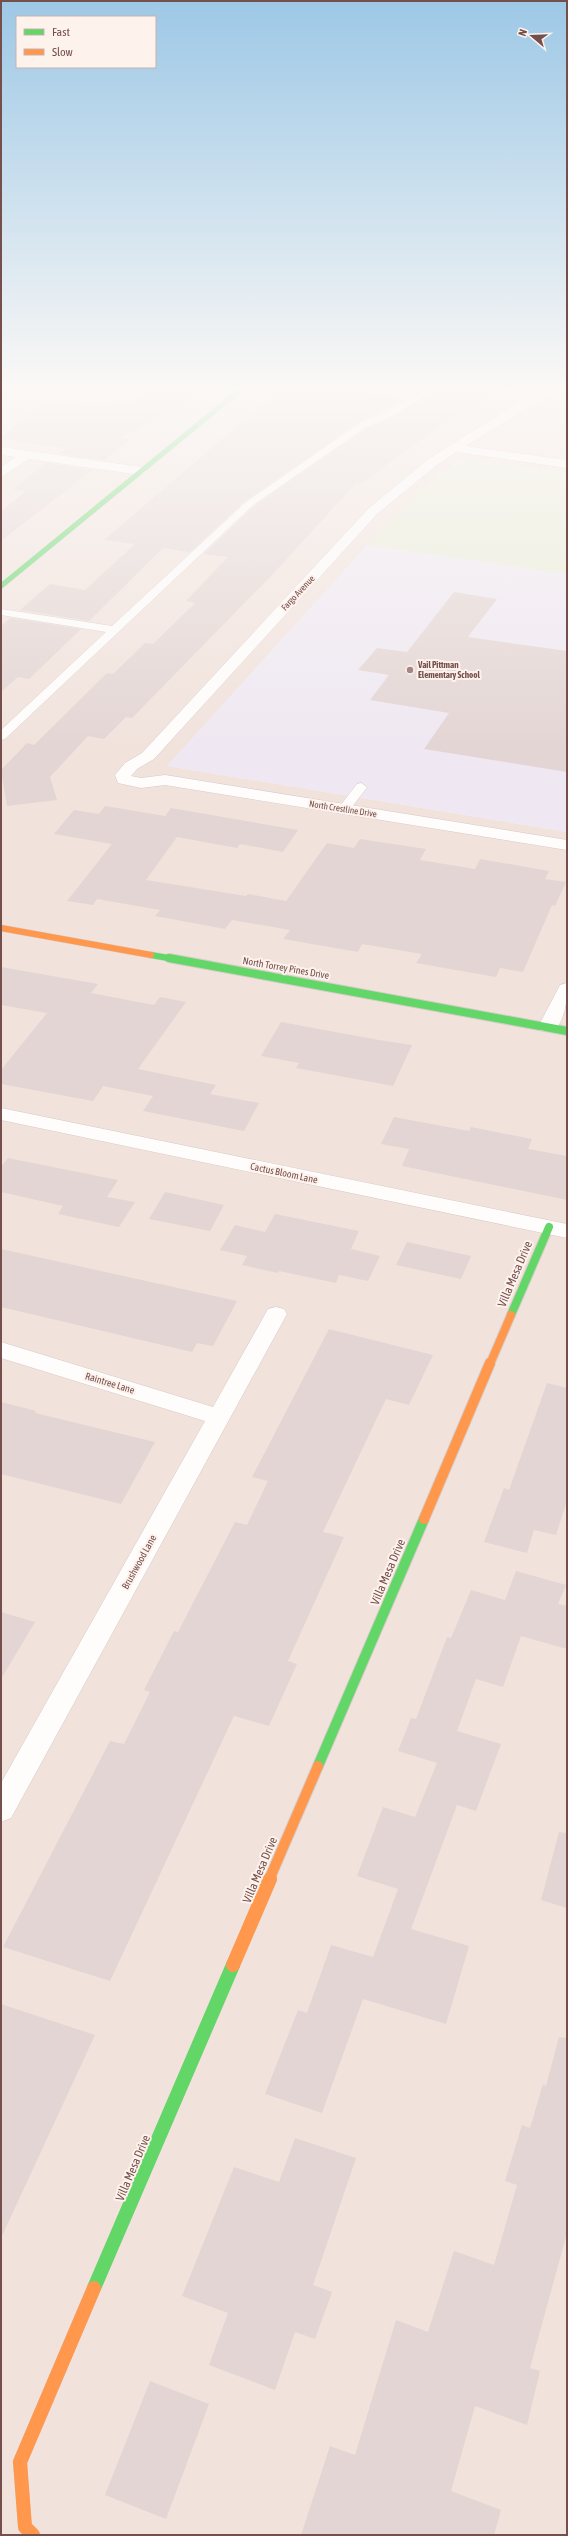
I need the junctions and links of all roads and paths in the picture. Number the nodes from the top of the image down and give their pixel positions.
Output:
1 (94, 509) edge
2 (243, 509) edge
3 (375, 509) edge
4 (1, 586) edge
5 (1, 612) edge
6 (114, 630) junction
7 (1, 736) edge
8 (123, 775) joint
9 (361, 787) dead end
10 (344, 809) junction
11 (567, 845) edge
12 (1, 928) edge
13 (567, 989) edge
14 (548, 1027) junction
15 (567, 1031) edge
16 (1, 1114) edge
17 (558, 1229) edge
18 (276, 1314) dead end
19 (1, 1350) edge
20 (219, 1417) junction
21 (1, 1810) edge
22 (33, 2535) edge

1 - 4 main road
2 - 6 lane
3 - 8 street, Fargo Avenue
5 - 6 lane
6 - 7 lane
8 - 10 street, North Crestline Drive
9 - 10 lane
10 - 11 street, North Crestline Drive
12 - 14 main road, North Torrey Pines Drive
13 - 14 street
14 - 15 main road, North Torrey Pines Drive
16 - 17 street, Cactus Bloom Lane
17 - 22 main road, Villa Mesa Drive
18 - 20 street, Brushwood Lane
19 - 20 street, Raintree Lane
20 - 21 street, Brushwood Lane

